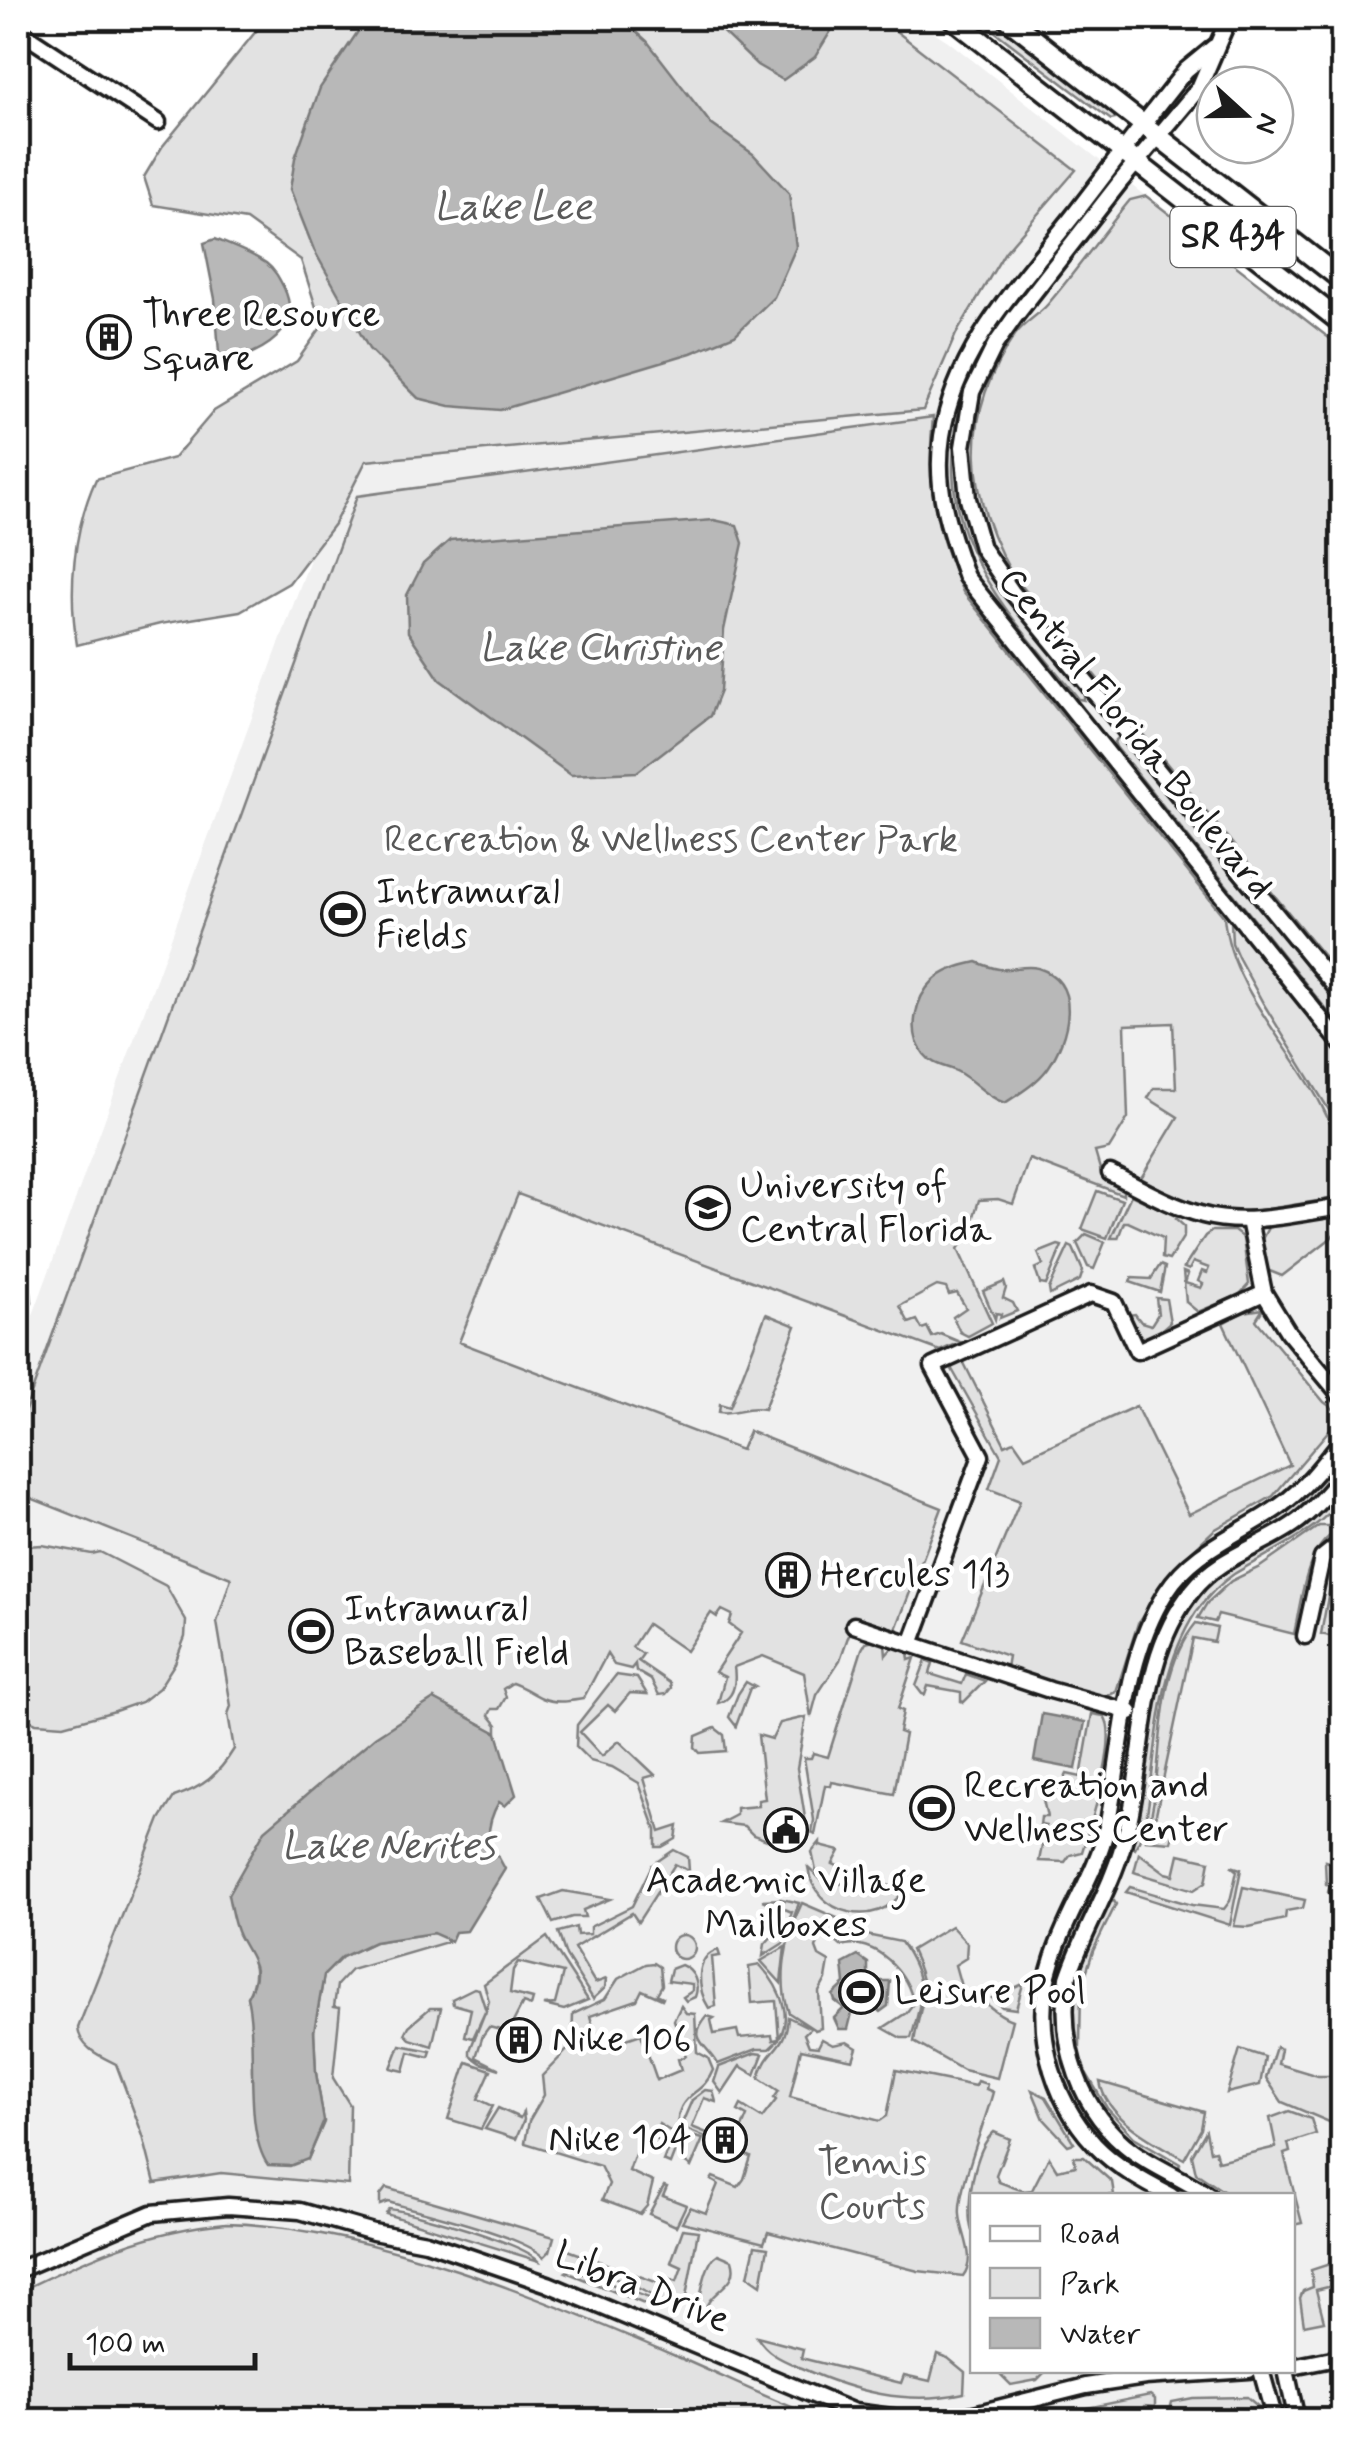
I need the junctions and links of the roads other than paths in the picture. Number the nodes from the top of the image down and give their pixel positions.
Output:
1 (952, 18) edge
2 (1007, 18) edge
3 (1229, 18) edge
4 (18, 30) edge
5 (1214, 48) junction
6 (158, 122) dead end
7 (1144, 124) junction
8 (1160, 136) junction
9 (1130, 157) junction
10 (1340, 272) edge
11 (1342, 323) edge
12 (1342, 995) edge
13 (1342, 1046) edge
14 (1110, 1173) dead end
15 (1342, 1207) edge
16 (1248, 1220) junction
17 (1264, 1294) junction
18 (1342, 1397) edge
19 (1342, 1440) edge
20 (1342, 1476) edge
21 (1342, 1542) edge
22 (854, 1625) dead end
23 (1306, 1636) dead end
24 (911, 1644) junction
25 (1125, 1711) junction
26 (1145, 1715) junction
27 (1093, 1870) junction
28 (1113, 1875) junction
29 (1146, 2160) junction
30 (1134, 2176) junction
31 (1165, 2193) edge
32 (1204, 2193) edge
33 (18, 2270) edge
34 (1342, 2357) edge
35 (1295, 2366) edge
36 (1197, 2373) edge
37 (1262, 2373) edge
38 (1287, 2373) edge
39 (1274, 2420) edge
40 (1297, 2420) edge

1 - 9 main road, SR 434
2 - 7 main road, SR 434
3 - 5 street, Central Florida Boulevard
4 - 6 street
5 - 7 street, Central Florida Boulevard
5 - 8 street, Central Florida Boulevard
7 - 8 main road, SR 434
7 - 9 street, Central Florida Boulevard
8 - 9 street, Central Florida Boulevard
8 - 10 main road, SR 434
9 - 11 main road, SR 434
9 - 12 street, Central Florida Boulevard
9 - 13 street, Central Florida Boulevard
14 - 16 street
15 - 16 street
16 - 17 street
17 - 18 street
17 - 24 street
19 - 25 street
20 - 26 street
21 - 23 street
22 - 24 street
24 - 25 street
25 - 26 street
25 - 27 street
26 - 28 street
27 - 28 street
27 - 30 street
28 - 29 street
29 - 30 street
29 - 32 street
30 - 31 street
33 - 36 street, Libra Drive
34 - 35 street
37 - 39 street
38 - 40 street

